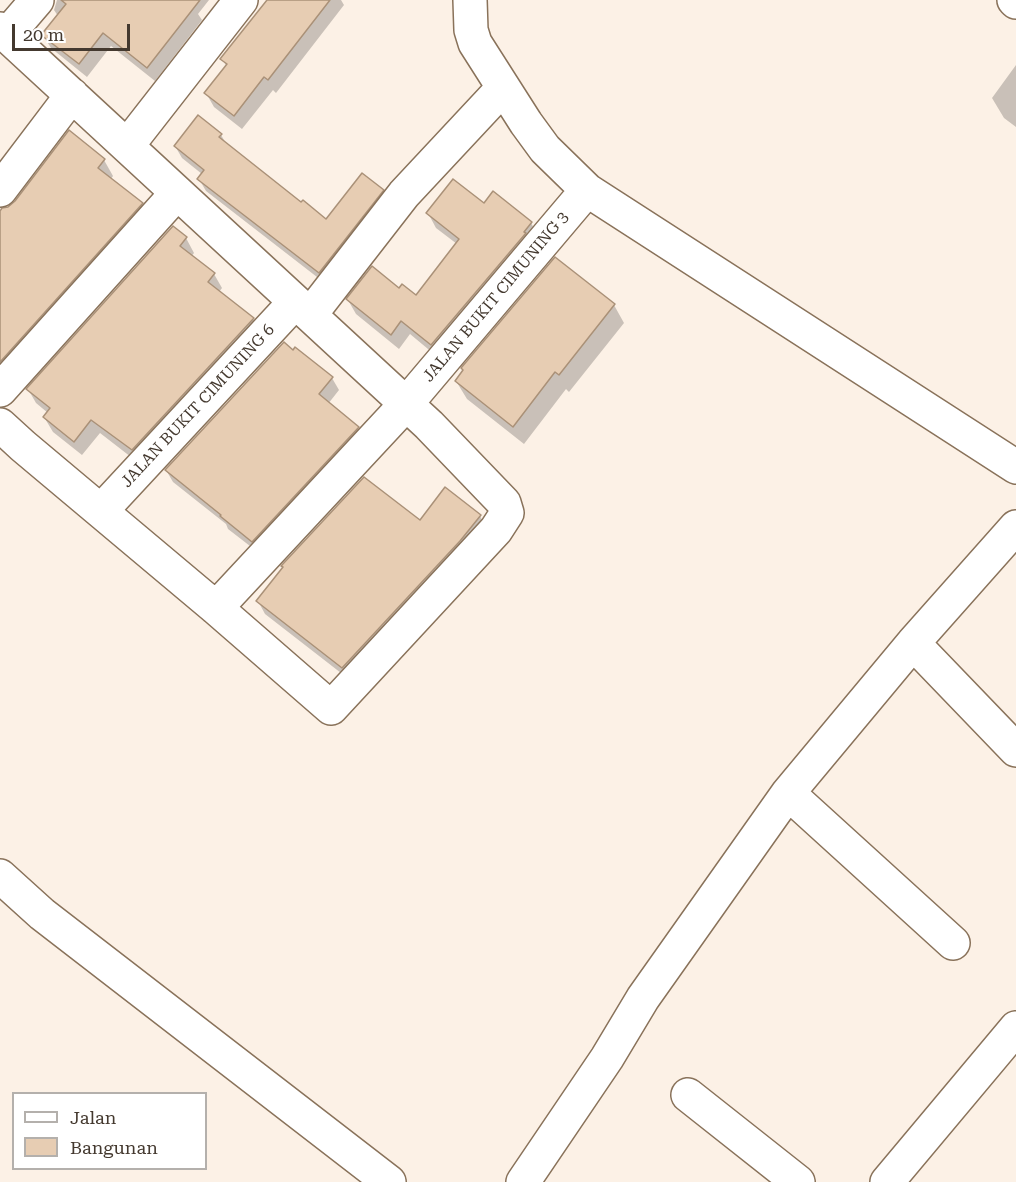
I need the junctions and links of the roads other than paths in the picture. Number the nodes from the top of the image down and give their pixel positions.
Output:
1 (37, 0) edge
2 (241, 0) edge
3 (471, 0) edge
4 (4, 32) edge
5 (503, 88) junction
6 (72, 95) junction
7 (127, 146) junction
8 (0, 190) edge
9 (587, 190) junction
10 (177, 193) junction
11 (303, 308) junction
12 (0, 390) edge
13 (406, 404) junction
14 (0, 425) edge
15 (1016, 467) edge
16 (101, 511) junction
17 (1016, 527) edge
18 (216, 608) junction
19 (913, 643) junction
20 (1016, 750) edge
21 (788, 793) junction
22 (0, 876) edge
23 (953, 943) dead end
24 (1016, 1028) edge
25 (688, 1095) dead end
26 (389, 1182) edge
27 (523, 1182) edge
28 (798, 1182) edge
29 (887, 1182) edge

1 - 4 street
2 - 7 street
3 - 5 street
4 - 6 street
5 - 9 street
5 - 11 street, JALAN BUKIT CIMUNING 6
6 - 7 street
6 - 8 street
7 - 10 street
9 - 13 street, JALAN BUKIT CIMUNING 3
9 - 15 street
10 - 11 street
10 - 12 street
11 - 13 street
11 - 16 street, JALAN BUKIT CIMUNING 6
13 - 18 street, JALAN BUKIT CIMUNING 3
13 - 18 street
14 - 16 street
16 - 18 street
17 - 19 street
19 - 20 street
19 - 21 street
21 - 23 street
21 - 27 street
22 - 26 street
24 - 29 street
25 - 28 street

